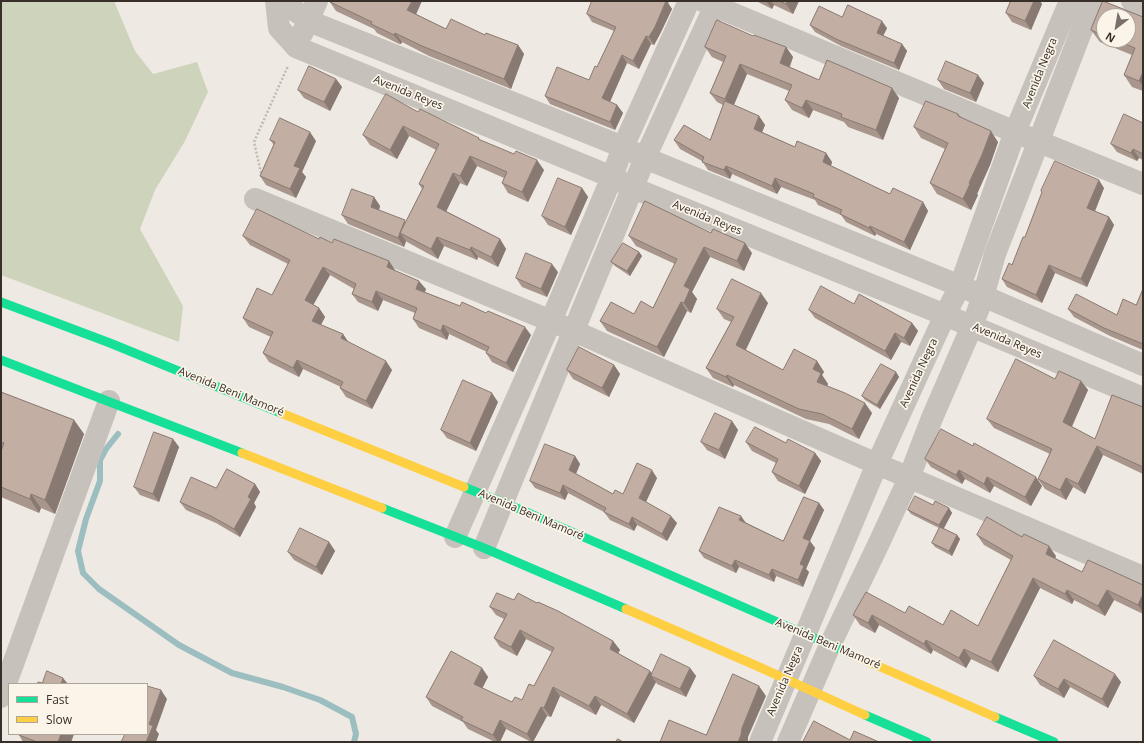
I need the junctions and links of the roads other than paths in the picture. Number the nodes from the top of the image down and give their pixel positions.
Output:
1 (276, 1) edge
2 (282, 1) edge
3 (689, 1) edge
4 (1070, 1) edge
5 (1093, 1) edge
6 (1132, 1) edge
7 (712, 3) edge
8 (1143, 6) edge
9 (313, 11) edge
10 (296, 47) junction
11 (1016, 132) junction
12 (1038, 141) junction
13 (623, 147) junction
14 (645, 158) junction
15 (612, 177) junction
16 (1143, 184) edge
17 (633, 188) junction
18 (262, 202) road end
19 (960, 286) junction
20 (983, 297) junction
21 (1, 302) edge
22 (945, 315) junction
23 (551, 321) junction
24 (972, 326) junction
25 (574, 331) junction
26 (1, 360) edge
27 (1143, 365) edge
28 (1143, 398) edge
29 (109, 401) junction
30 (877, 464) junction
31 (909, 478) junction
32 (476, 492) junction
33 (502, 502) junction
34 (455, 537) junction
35 (484, 548) junction
36 (1143, 578) edge
37 (805, 634) junction
38 (830, 645) junction
39 (785, 680) junction
40 (810, 691) junction
41 (1, 697) edge
42 (760, 742) edge
43 (788, 742) edge
44 (927, 742) edge
45 (1054, 742) edge

1 - 10 street, Avenida Reyes
2 - 9 street
3 - 13 street
4 - 11 street, Avenida Negra
5 - 12 street, Avenida Negra
6 - 8 street
7 - 11 street
7 - 14 street
9 - 10 street
9 - 13 street
10 - 15 street, Avenida Reyes
11 - 12 street
11 - 19 street, Avenida Negra
12 - 16 street
12 - 20 street, Avenida Negra
13 - 14 street
13 - 15 street
14 - 17 street
14 - 19 street
15 - 17 street, Avenida Reyes
15 - 23 street
17 - 22 street, Avenida Reyes
17 - 25 street
18 - 23 street
19 - 20 street
19 - 22 street, Avenida Negra
20 - 24 street, Avenida Negra
20 - 27 street
21 - 32 street, Avenida Beni Mamoré
22 - 24 street, Avenida Reyes
22 - 30 street, Avenida Negra
23 - 25 street
23 - 32 street
24 - 28 street, Avenida Reyes
24 - 31 street, Avenida Negra
25 - 30 street
25 - 33 street
26 - 29 street
29 - 34 street
29 - 41 street
30 - 31 street
30 - 37 street, Avenida Negra
31 - 36 street
31 - 38 street, Avenida Negra
32 - 33 street, Avenida Beni Mamoré
32 - 34 street
33 - 35 street
33 - 37 street, Avenida Beni Mamoré
34 - 35 street
35 - 39 street
37 - 38 street, Avenida Beni Mamoré
37 - 39 street, Avenida Negra
38 - 40 street, Avenida Negra
38 - 45 street, Avenida Beni Mamoré
39 - 40 street
39 - 42 street, Avenida Negra
40 - 43 street, Avenida Negra
40 - 44 street

